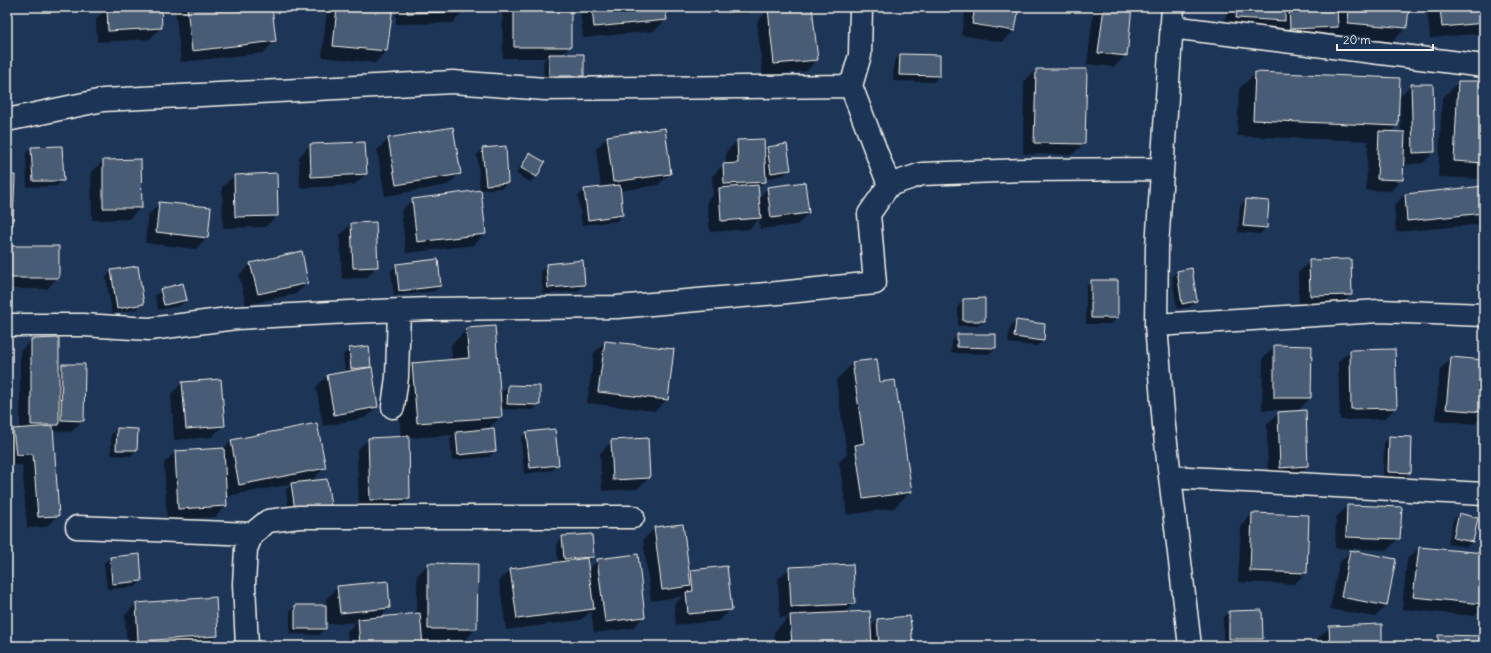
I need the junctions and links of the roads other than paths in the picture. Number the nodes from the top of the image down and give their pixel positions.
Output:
1 (861, 7) edge
2 (1172, 17) edge
3 (1484, 66) edge
4 (851, 86) junction
5 (7, 120) edge
6 (1162, 169) junction
7 (889, 185) junction
8 (399, 310) junction
9 (1484, 315) edge
10 (1156, 325) junction
11 (7, 326) edge
12 (393, 407) dead end
13 (1170, 477) junction
14 (1484, 494) edge
15 (633, 517) dead end
16 (77, 527) dead end
17 (252, 534) junction
18 (247, 646) edge
19 (1190, 646) edge

1 - 4 street
2 - 3 street
2 - 6 street
4 - 5 street
4 - 7 street
6 - 7 street
6 - 10 street
7 - 8 street
8 - 11 street
8 - 12 street
9 - 10 street
10 - 13 street
13 - 14 street
13 - 19 street
15 - 17 street
16 - 17 street
17 - 18 street

